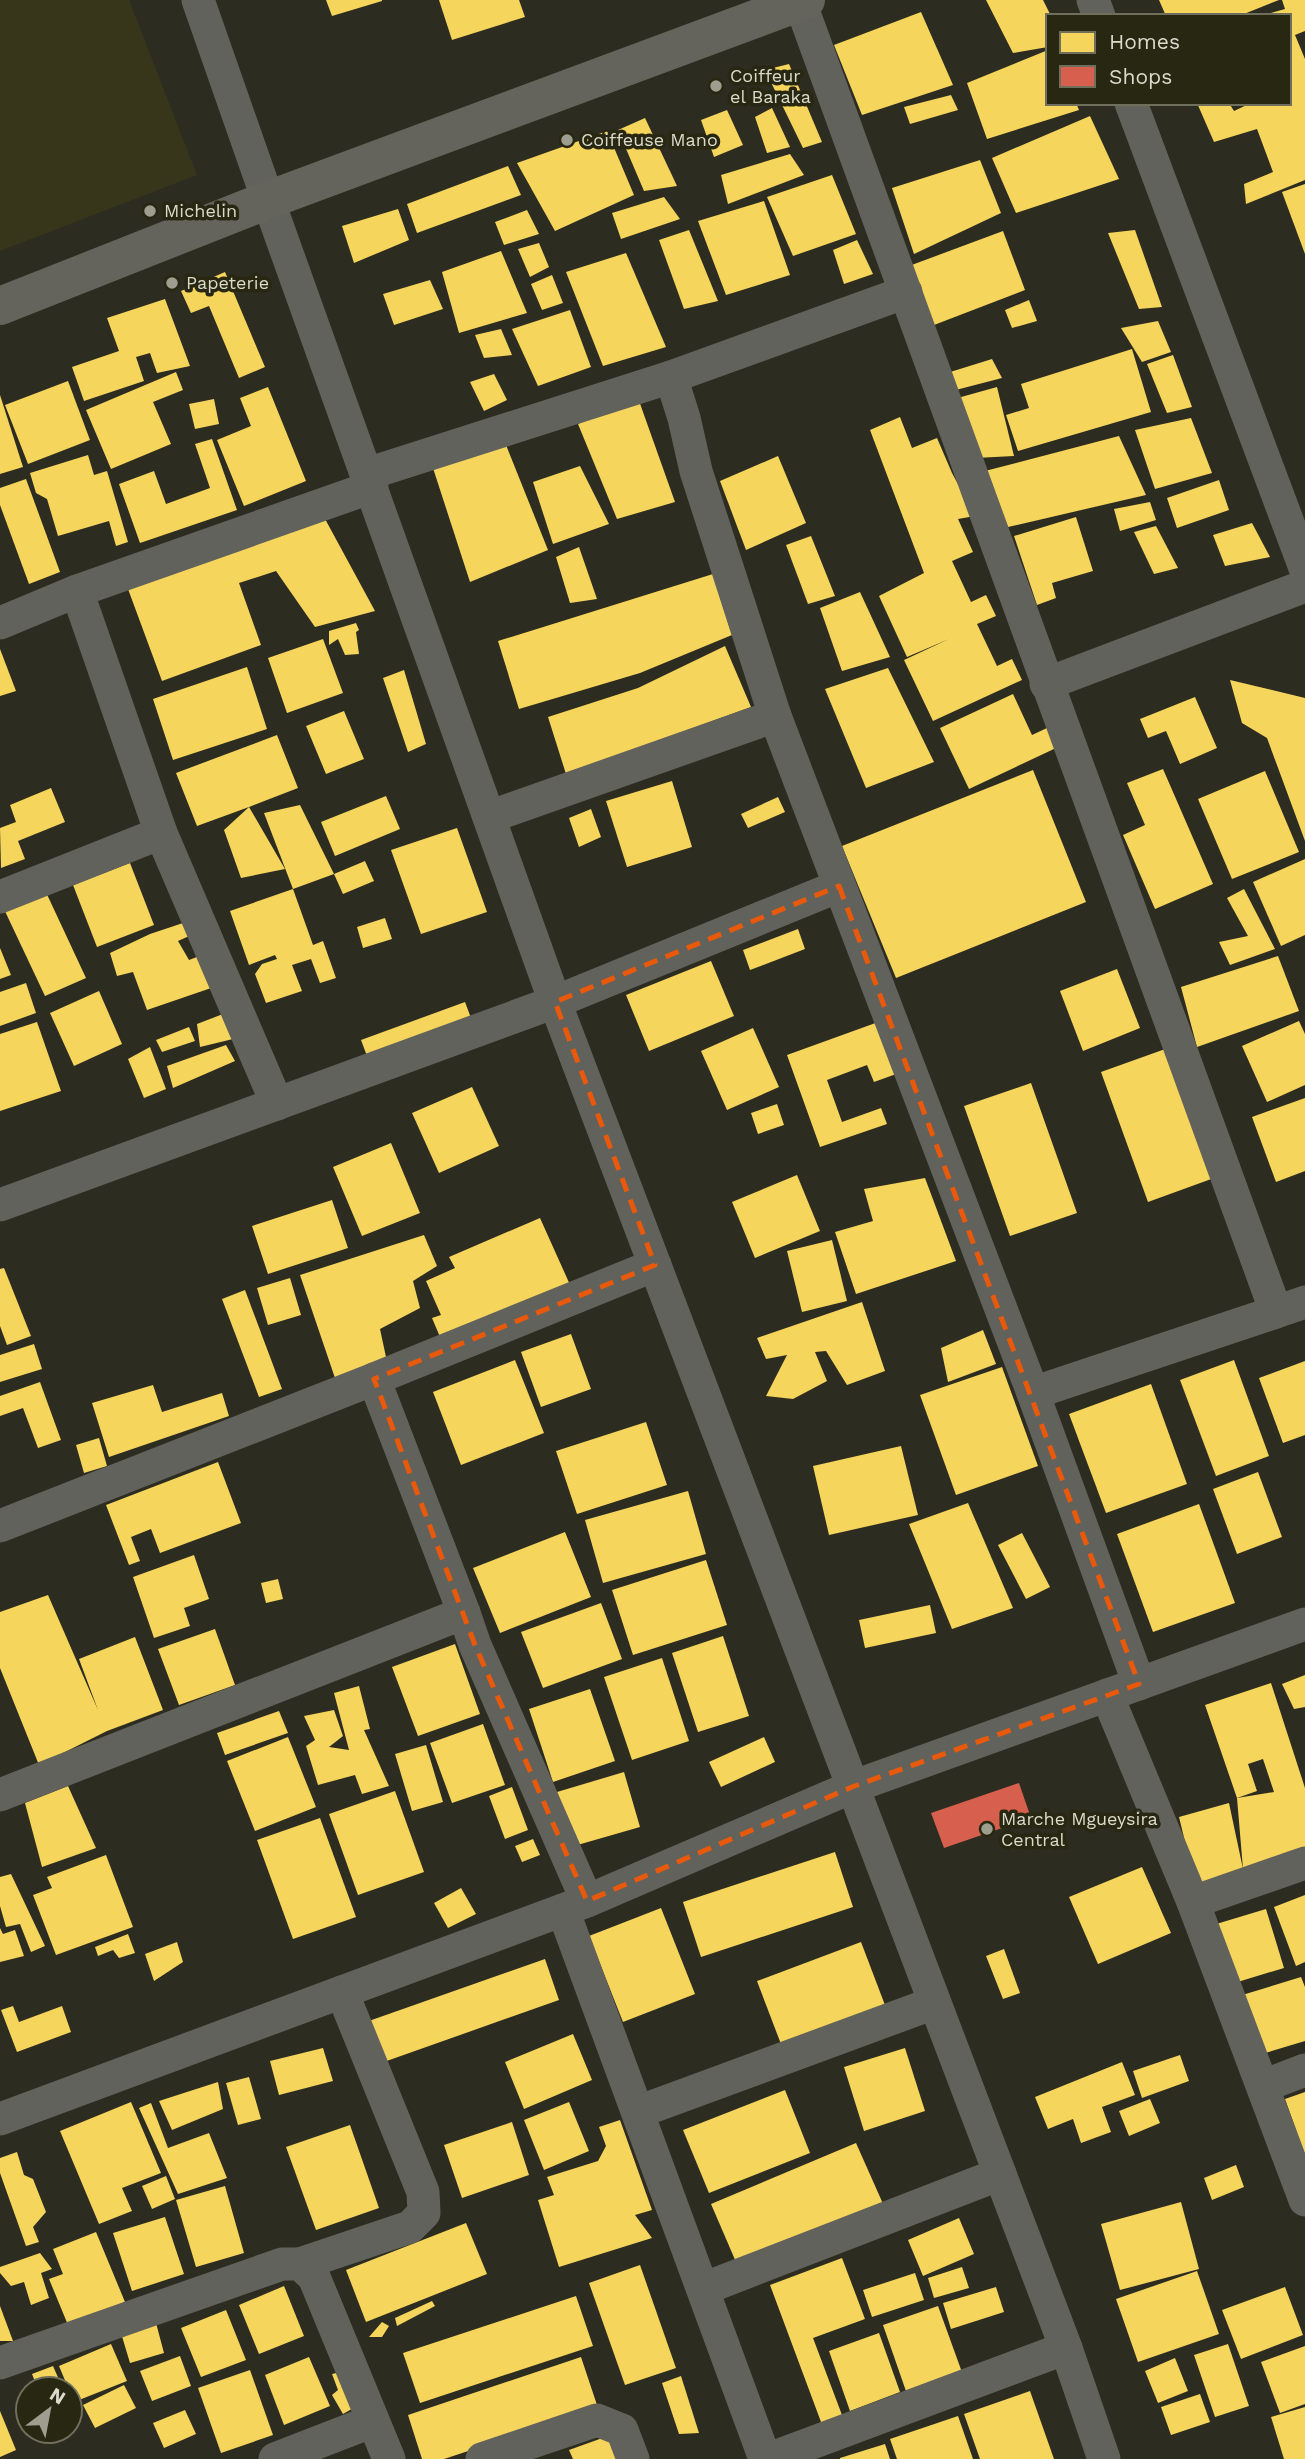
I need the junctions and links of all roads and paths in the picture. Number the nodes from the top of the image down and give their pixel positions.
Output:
1 (198, 0) edge
2 (803, 1) edge
3 (1132, 105) edge
4 (268, 200) junction
5 (906, 292) junction
6 (0, 306) edge
7 (671, 377) junction
8 (370, 480) junction
9 (1305, 568) edge
10 (1305, 586) edge
11 (78, 591) junction
12 (0, 623) edge
13 (1046, 684) junction
14 (775, 716) junction
15 (489, 817) junction
16 (161, 833) junction
17 (839, 886) junction
18 (0, 897) edge
19 (555, 1002) junction
20 (277, 1104) junction
21 (0, 1205) edge
22 (655, 1265) junction
23 (1290, 1307) edge
24 (374, 1379) junction
25 (1033, 1393) junction
26 (0, 1526) edge
27 (464, 1613) junction
28 (1305, 1624) edge
29 (1139, 1684) junction
30 (1107, 1695) junction
31 (852, 1787) junction
32 (0, 1795) edge
33 (1305, 1863) edge
34 (1193, 1902) junction
35 (575, 1905) junction
36 (342, 1992) junction
37 (934, 2003) junction
38 (1305, 2070) edge
39 (1263, 2086) junction
40 (638, 2112) junction
41 (0, 2119) edge
42 (1000, 2174) junction
43 (1305, 2200) edge
44 (300, 2264) junction
45 (703, 2289) junction
46 (1066, 2348) junction
47 (0, 2363) edge
48 (373, 2421) junction
49 (275, 2459) edge
50 (389, 2459) edge
51 (482, 2459) edge
52 (633, 2459) edge
53 (767, 2459) edge
54 (1104, 2459) edge

1 - 4 street
2 - 4 street
2 - 5 street
3 - 9 street
4 - 6 street
4 - 8 street
5 - 7 street
5 - 13 street
7 - 8 street
7 - 14 street
8 - 11 street
8 - 15 street
10 - 13 street
11 - 12 street
11 - 16 street
13 - 23 street
14 - 15 street
14 - 17 street
15 - 19 street
16 - 18 street
16 - 20 street
17 - 19 street
17 - 25 street
19 - 20 street
19 - 22 street
20 - 21 street
22 - 24 street
22 - 31 street
23 - 25 street
24 - 26 street
24 - 27 street
25 - 29 street
27 - 32 street
27 - 35 street
28 - 29 street
29 - 30 street
30 - 31 street
30 - 34 street
31 - 35 street
31 - 37 street
33 - 34 street
34 - 39 street
35 - 36 street
35 - 40 street
36 - 41 street
36 - 44 street
37 - 40 street
37 - 42 street
38 - 39 street
39 - 43 street
40 - 45 street
42 - 45 street
42 - 46 street
44 - 47 street
44 - 48 street
45 - 53 street
46 - 53 street
46 - 54 street
48 - 49 street
48 - 50 street
51 - 52 street

